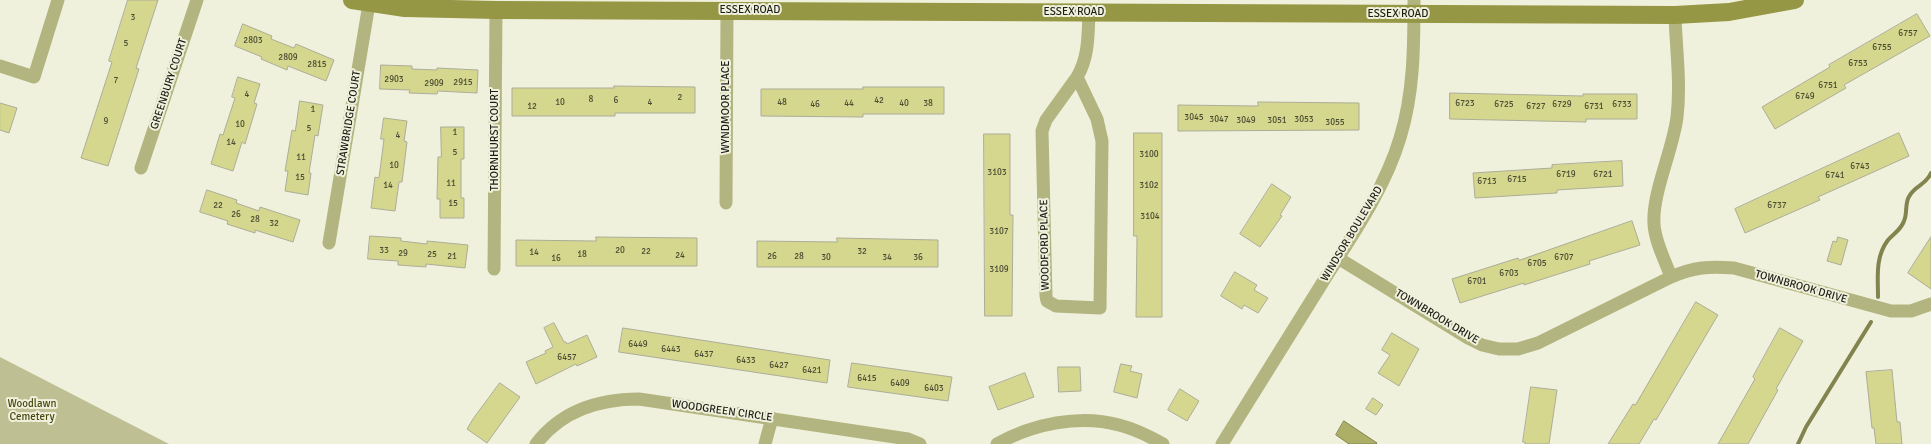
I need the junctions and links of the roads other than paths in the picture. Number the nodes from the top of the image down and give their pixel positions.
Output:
1 (58, 0) edge
2 (197, 0) edge
3 (1795, 0) edge
4 (361, 2) edge
5 (1414, 7) edge
6 (496, 10) junction
7 (727, 10) junction
8 (1089, 12) junction
9 (1675, 15) junction
10 (0, 66) edge
11 (1077, 77) junction
12 (141, 168) dead end
13 (726, 203) dead end
14 (329, 243) dead end
15 (1338, 258) junction
16 (494, 269) dead end
17 (1671, 277) junction
18 (1931, 304) edge
19 (772, 418) junction
20 (536, 444) edge
21 (765, 444) edge
22 (920, 444) edge
23 (997, 444) edge
24 (1163, 444) edge
25 (1222, 444) edge

1 - 10 street
2 - 12 street, GREENBURY COURT
3 - 9 street, ESSEX ROAD
4 - 6 street, ESSEX ROAD
4 - 14 street, STRAWBRIDGE COURT
5 - 8 street, ESSEX ROAD
5 - 9 street, ESSEX ROAD
5 - 15 street, WINDSOR BOULEVARD
6 - 7 street, ESSEX ROAD
6 - 16 street, THORNHURST COURT
7 - 8 street, ESSEX ROAD
7 - 13 street, WYNDMOOR PLACE
8 - 11 street, WOODFORD PLACE
9 - 17 street
11 - 11 street, WOODFORD PLACE
15 - 17 street, TOWNBROOK DRIVE
15 - 25 street, WINDSOR BOULEVARD
17 - 18 street, TOWNBROOK DRIVE
19 - 20 street, WOODGREEN CIRCLE
19 - 21 street
19 - 22 street, WOODGREEN CIRCLE
23 - 24 street

